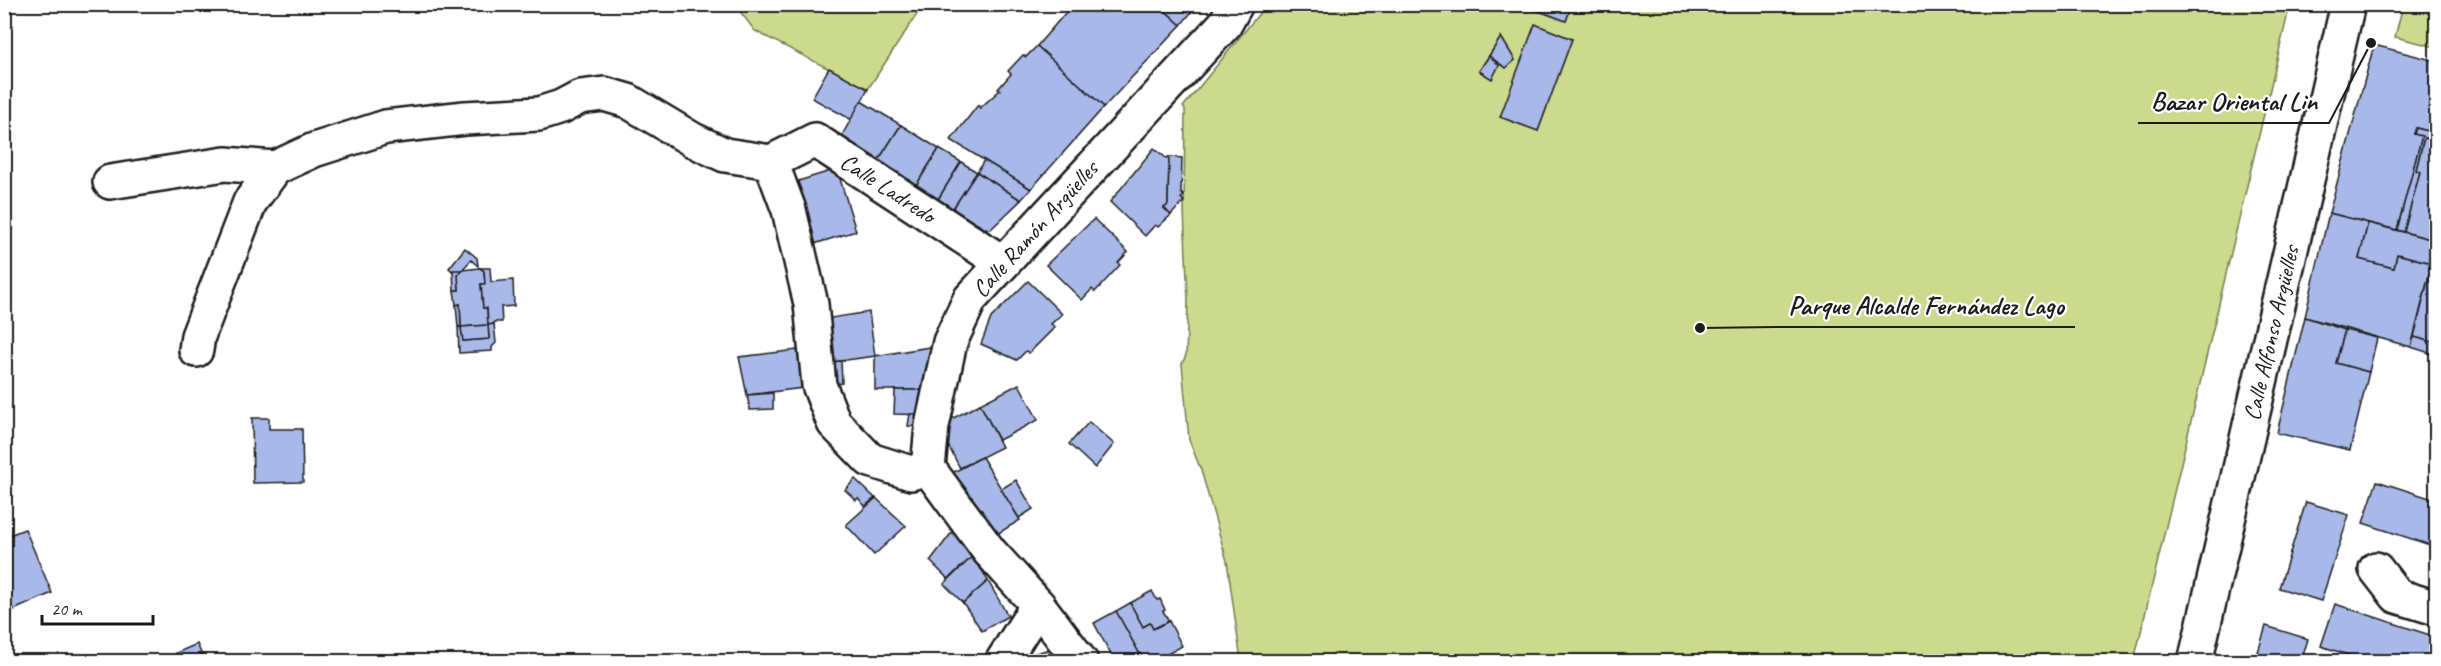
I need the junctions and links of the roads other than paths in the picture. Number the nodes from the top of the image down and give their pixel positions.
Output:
1 (1236, 4) edge
2 (2348, 4) edge
3 (771, 162) junction
4 (275, 168) junction
5 (110, 182) dead end
6 (1003, 263) junction
7 (196, 350) dead end
8 (928, 468) junction
9 (2376, 569) dead end
10 (1038, 605) junction
11 (2436, 609) edge
12 (1002, 662) edge
13 (1081, 662) edge
14 (2195, 662) edge

1 - 6 street, Calle Ramón Argüelles
2 - 14 street, Calle Alfonso Argüelles
3 - 4 street
3 - 6 street, Calle Ladredo
3 - 8 street
4 - 5 street
4 - 7 street
6 - 8 street, Calle Ramón Argüelles
8 - 10 street
9 - 11 street
10 - 12 street
10 - 13 street

